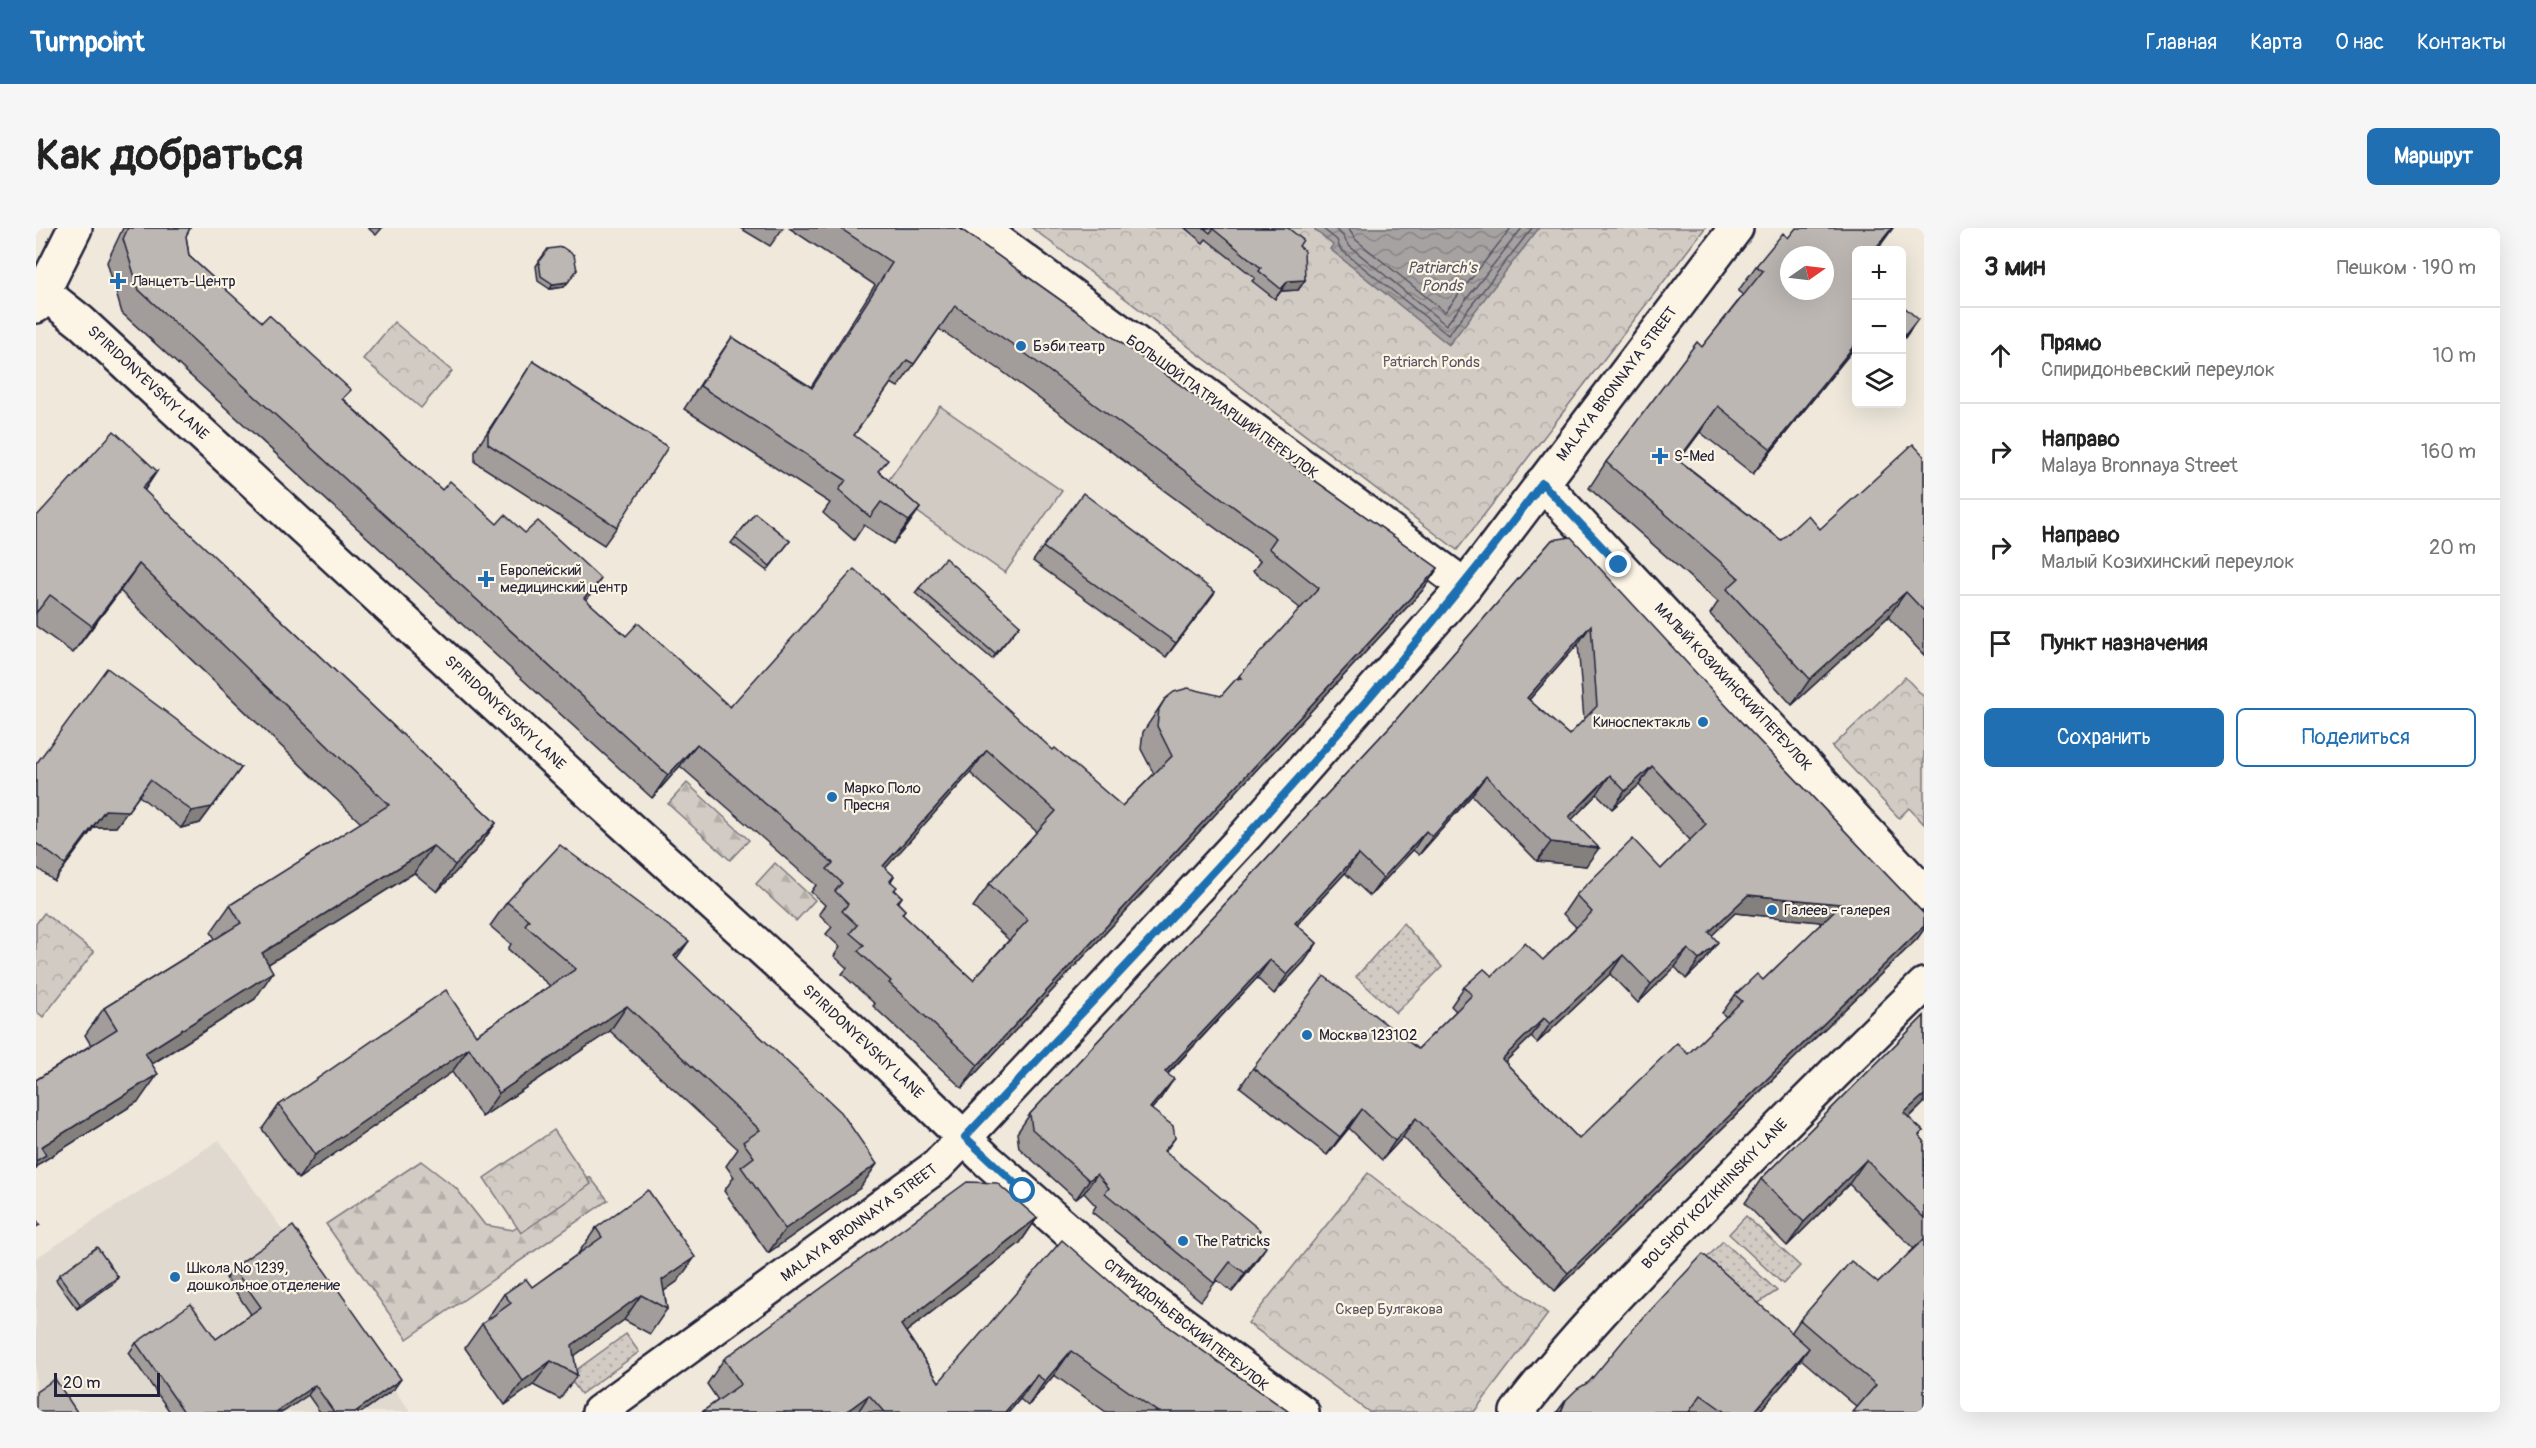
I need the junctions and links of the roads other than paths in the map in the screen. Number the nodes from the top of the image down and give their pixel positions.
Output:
1 (75, 228) edge
2 (980, 228) edge
3 (1736, 228) edge
4 (39, 299) edge
5 (1542, 483) junction
6 (1464, 586) junction
7 (1924, 893) edge
8 (1924, 985) edge
9 (965, 1137) junction
10 (599, 1412) edge
11 (1302, 1412) edge
12 (1517, 1412) edge

1 - 4 street
2 - 6 street, БОЛЬШОЙ ПАТРИАРШИЙ ПЕРЕУЛОК
3 - 5 street, MALAYA BRONNAYA STREET
4 - 9 street, SPIRIDONYEVSKIY LANE
5 - 6 street, MALAYA BRONNAYA STREET
5 - 7 street, МАЛЫЙ КОЗИХИНСКИЙ ПЕРЕУЛОК
6 - 9 street, MALAYA BRONNAYA STREET
8 - 12 street, BOLSHOY KOZIKHINSKIY LANE
9 - 10 street, MALAYA BRONNAYA STREET
9 - 11 street, СПИРИДОНЬЕВСКИЙ ПЕРЕУЛОК

